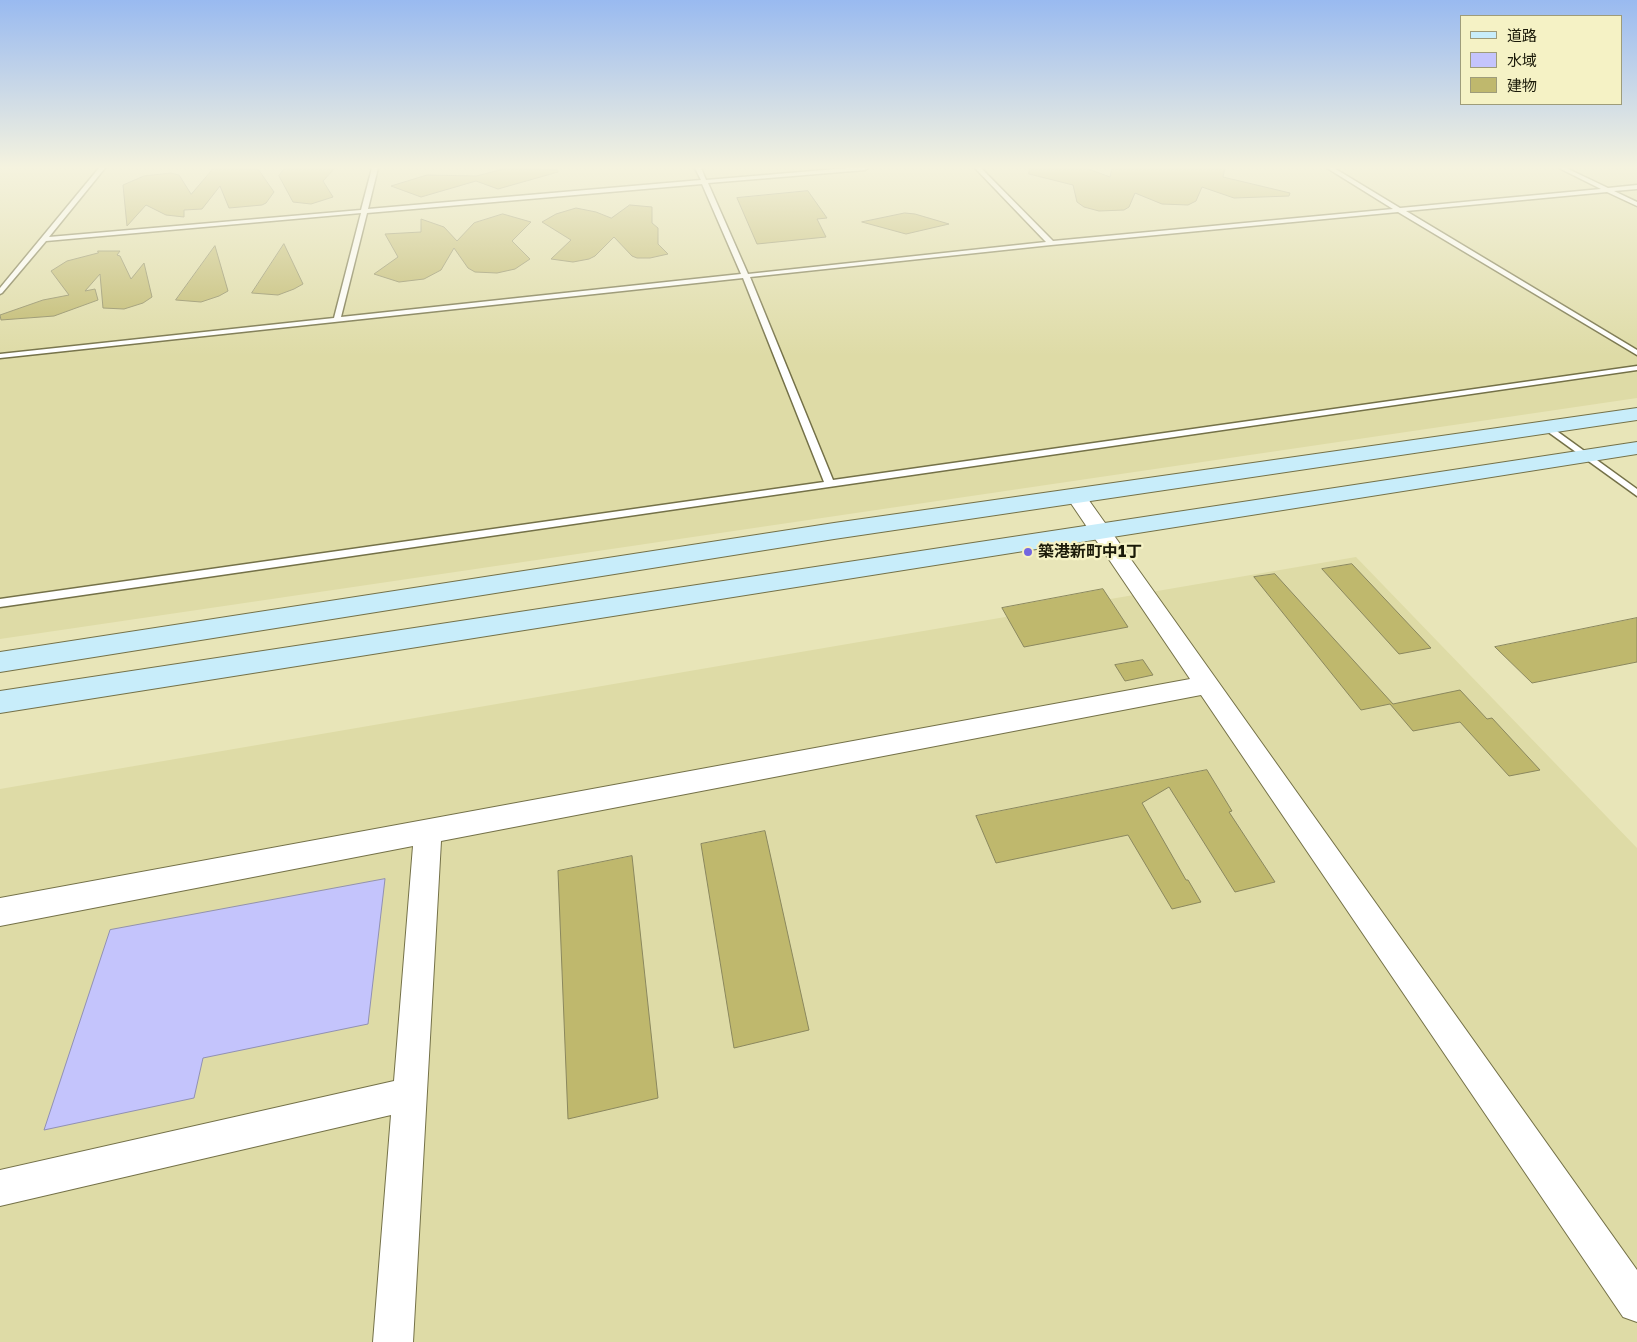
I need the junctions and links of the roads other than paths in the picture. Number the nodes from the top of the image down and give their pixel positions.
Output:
1 (52, 231) edge
2 (148, 231) edge
3 (360, 231) edge
4 (725, 231) edge
5 (1039, 231) edge
6 (1177, 231) edge
7 (1434, 231) edge
8 (44, 240) junction
9 (1051, 243) junction
10 (746, 277) junction
11 (0, 292) edge
12 (338, 319) junction
13 (1637, 353) edge
14 (0, 356) edge
15 (1637, 368) edge
16 (1637, 414) edge
17 (1547, 427) junction
18 (1637, 448) edge
19 (1586, 456) junction
20 (830, 484) junction
21 (1637, 493) edge
22 (1076, 496) junction
23 (1100, 530) junction
24 (0, 603) edge
25 (0, 662) edge
26 (1207, 685) junction
27 (0, 702) edge
28 (428, 832) junction
29 (0, 912) edge
30 (410, 1094) junction
31 (0, 1188) edge
32 (1637, 1303) edge
33 (394, 1342) edge

1 - 8 lane
2 - 8 lane
3 - 12 lane
4 - 10 lane
5 - 9 lane
6 - 9 lane
7 - 13 lane
8 - 11 lane
9 - 10 lane
10 - 12 lane
10 - 20 lane
12 - 14 lane
15 - 20 lane
16 - 17 street
17 - 19 lane
17 - 22 street
18 - 19 street
19 - 21 lane
19 - 23 street
20 - 24 lane
22 - 23 street
22 - 25 street
23 - 26 street
23 - 27 street
26 - 28 street
26 - 32 street
28 - 29 street
28 - 30 street
30 - 31 street
30 - 33 street

